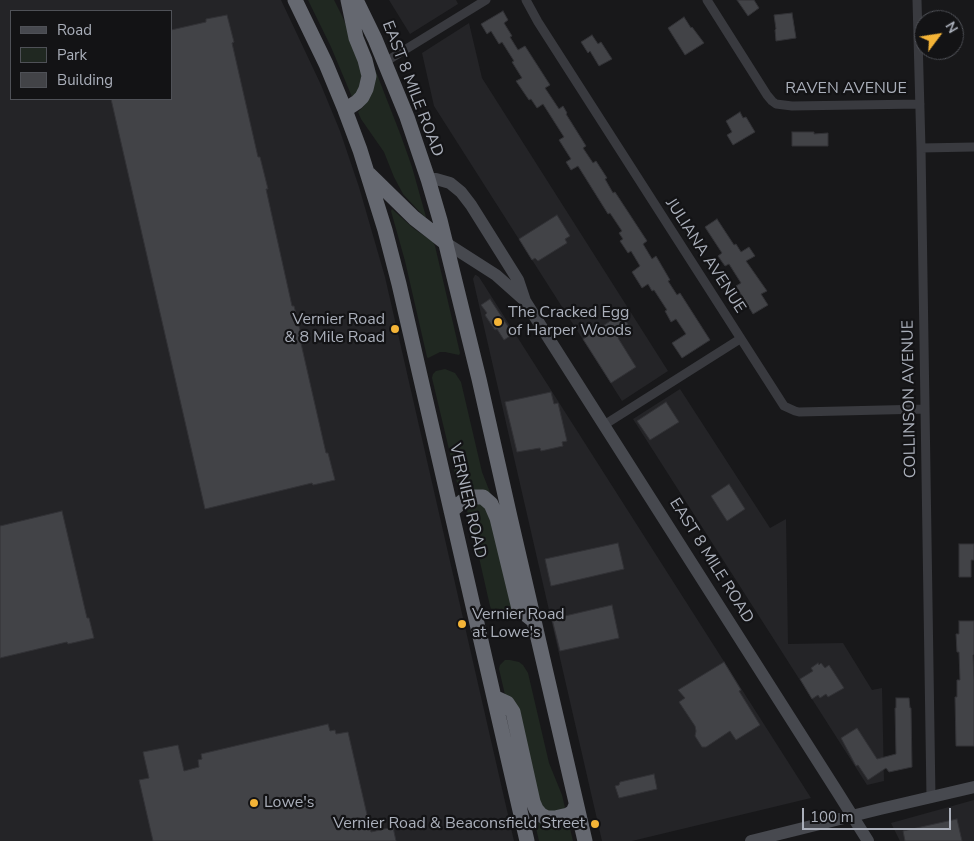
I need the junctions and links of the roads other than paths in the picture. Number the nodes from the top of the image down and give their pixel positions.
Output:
1 (295, 0) edge
2 (348, 0) edge
3 (356, 0) edge
4 (486, 0) edge
5 (526, 0) edge
6 (707, 0) edge
7 (918, 0) edge
8 (385, 62) junction
9 (920, 104) junction
10 (345, 110) junction
11 (974, 147) edge
12 (921, 148) junction
13 (367, 171) junction
14 (428, 179) junction
15 (446, 243) junction
16 (525, 300) junction
17 (740, 339) junction
18 (925, 409) junction
19 (604, 425) junction
20 (451, 511) junction
21 (534, 620) junction
22 (494, 697) junction
23 (974, 787) edge
24 (931, 798) junction
25 (576, 805) junction
26 (853, 816) junction
27 (527, 841) edge
28 (585, 841) edge
29 (751, 841) edge
30 (868, 841) edge

1 - 10 highway
2 - 10 highway
3 - 8 highway, EAST 8 MILE ROAD
4 - 8 street
5 - 17 street, JULIANA AVENUE
6 - 9 street, RAVEN AVENUE
7 - 9 street, COLLINSON AVENUE
8 - 14 highway, EAST 8 MILE ROAD
9 - 12 street, COLLINSON AVENUE
10 - 13 highway
11 - 12 street
12 - 18 street, COLLINSON AVENUE
13 - 15 highway
13 - 20 highway, VERNIER ROAD
14 - 15 highway
14 - 16 street, EAST 8 MILE ROAD
15 - 16 street, EAST 8 MILE ROAD
15 - 21 highway
16 - 19 street, EAST 8 MILE ROAD
17 - 18 street, JULIANA AVENUE
17 - 19 street
18 - 24 street, COLLINSON AVENUE
19 - 26 street, EAST 8 MILE ROAD
20 - 21 highway
20 - 22 highway, VERNIER ROAD
21 - 25 highway
22 - 25 highway
22 - 27 highway, VERNIER ROAD
23 - 24 street
24 - 26 street
25 - 28 highway
26 - 29 street
26 - 30 street, EAST 8 MILE ROAD

